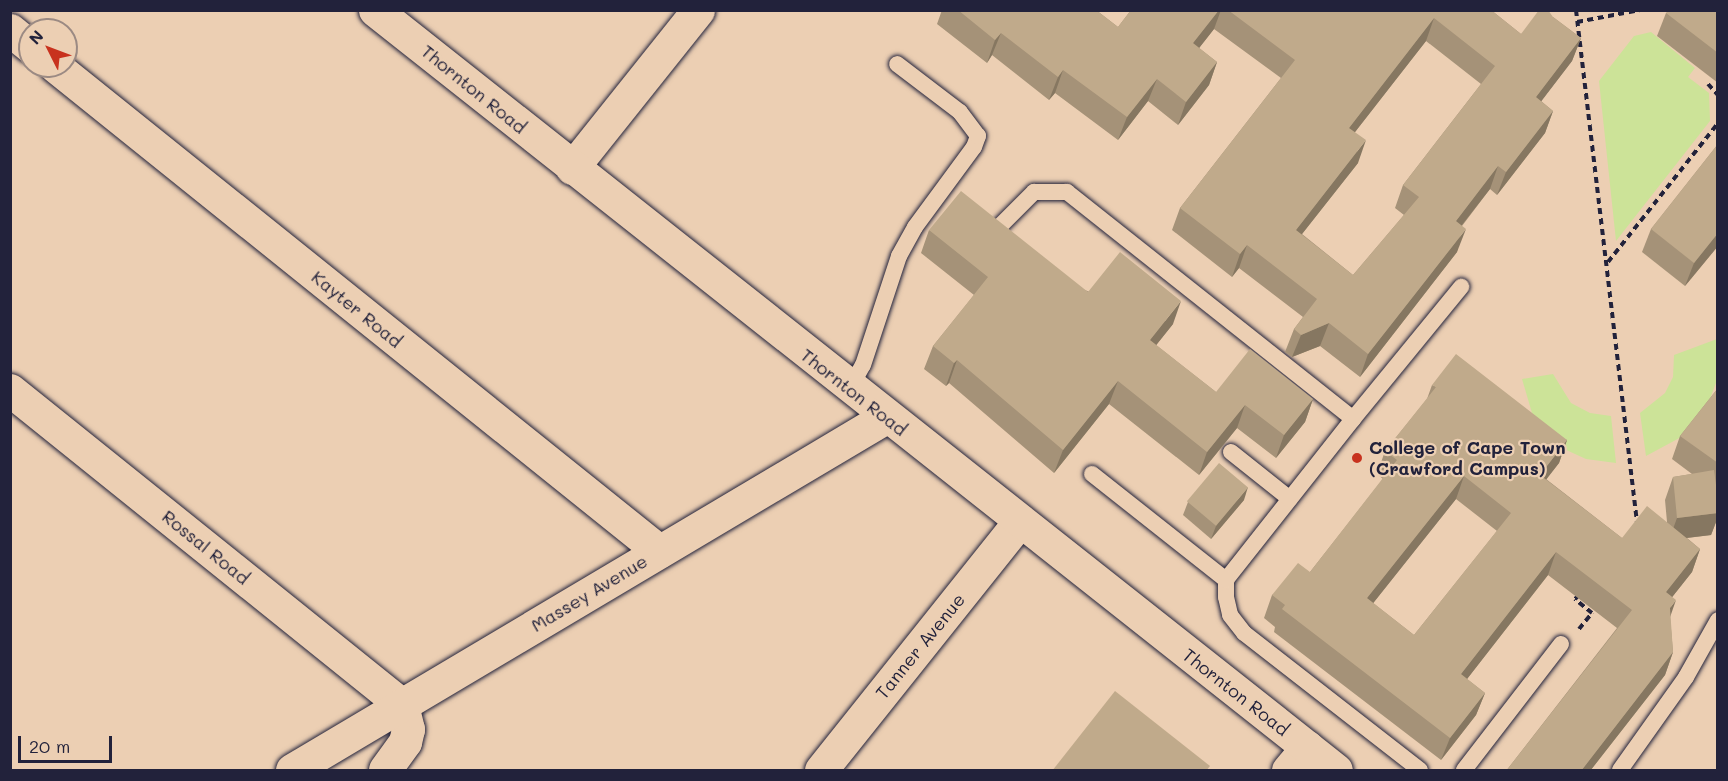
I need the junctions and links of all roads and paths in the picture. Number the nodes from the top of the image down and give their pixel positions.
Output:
1 (375, 10) edge
2 (698, 10) edge
3 (1576, 10) edge
4 (1640, 10) edge
5 (1577, 22) junction
6 (897, 64) dead end
7 (70, 78) edge
8 (1708, 84) dead end
9 (1718, 95) edge
10 (1718, 123) edge
11 (572, 168) junction
12 (1001, 225) edge
13 (1608, 262) junction
14 (1461, 287) dead end
15 (850, 388) junction
16 (10, 390) edge
17 (886, 417) junction
18 (1353, 419) junction
19 (1231, 452) edge
20 (1092, 474) dead end
21 (1290, 499) junction
22 (1019, 522) junction
23 (1630, 530) edge
24 (659, 551) junction
25 (1226, 580) junction
26 (1582, 591) edge
27 (1718, 620) edge
28 (1561, 644) joint
29 (402, 705) junction
30 (1298, 759) edge
31 (292, 771) edge
32 (385, 771) edge
33 (821, 771) edge
34 (1336, 771) edge
35 (1420, 771) edge
36 (1464, 771) edge
37 (1620, 771) edge

1 - 11 street, Thornton Road
2 - 11 street
3 - 5 path
4 - 5 path
5 - 13 path
6 - 15 lane
7 - 24 street, Kayter Road
8 - 9 path
10 - 13 path
11 - 15 street, Thornton Road
12 - 18 lane
13 - 23 path
14 - 18 lane
15 - 17 street, Thornton Road
16 - 29 street, Rossal Road
17 - 22 street, Thornton Road
17 - 24 street, Massey Avenue
18 - 21 lane
19 - 21 lane
20 - 25 lane
21 - 25 lane
22 - 30 street, Thornton Road
22 - 33 street, Tanner Avenue
24 - 29 street, Massey Avenue
25 - 35 lane
26 - 28 path
27 - 37 lane
28 - 36 lane
29 - 31 street, Massey Avenue
29 - 32 street
30 - 34 street, Thornton Road

